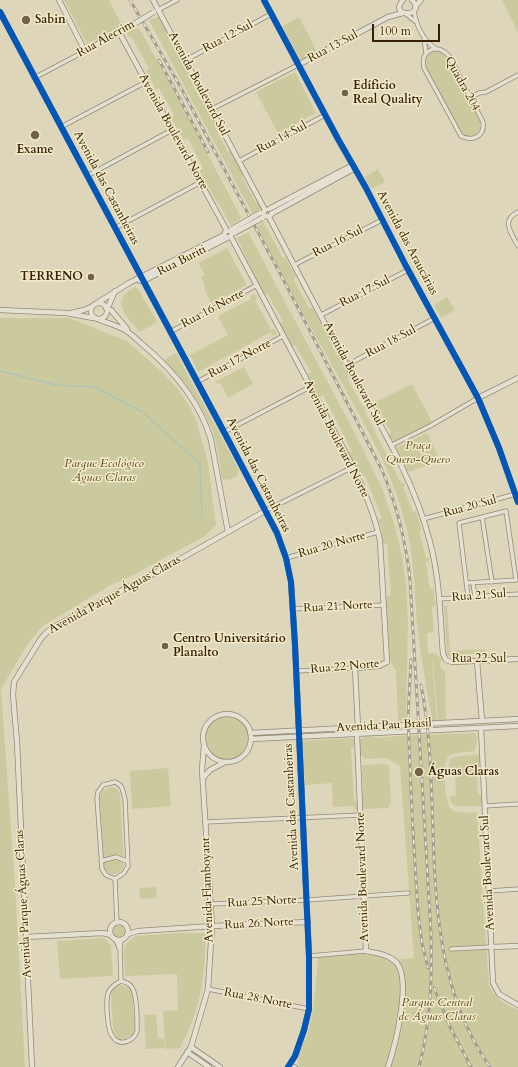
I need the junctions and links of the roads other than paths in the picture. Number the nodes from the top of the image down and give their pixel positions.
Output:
1 (59, 0) edge
2 (153, 0) edge
3 (177, 0) edge
4 (264, 0) edge
5 (412, 0) edge
6 (421, 0) edge
7 (401, 2) edge
8 (415, 8) junction
9 (156, 11) junction
10 (0, 12) edge
11 (271, 14) junction
12 (405, 14) junction
13 (388, 17) junction
14 (416, 23) junction
15 (119, 32) junction
16 (424, 38) junction
17 (436, 48) junction
18 (85, 51) junction
19 (426, 53) junction
20 (186, 60) junction
21 (298, 65) junction
22 (518, 75) edge
23 (34, 78) junction
24 (146, 82) junction
25 (470, 98) junction
26 (212, 109) junction
27 (325, 115) junction
28 (61, 127) junction
29 (172, 130) junction
30 (239, 161) junction
31 (354, 167) junction
32 (87, 176) junction
33 (201, 182) junction
34 (518, 212) edge
35 (266, 214) junction
36 (382, 220) junction
37 (115, 228) junction
38 (229, 233) junction
39 (518, 246) edge
40 (294, 265) junction
41 (408, 270) junction
42 (140, 279) junction
43 (257, 286) junction
44 (115, 291) junction
45 (94, 305) junction
46 (106, 308) junction
47 (0, 310) edge
48 (66, 313) junction
49 (321, 315) junction
50 (435, 318) junction
51 (95, 319) junction
52 (170, 332) junction
53 (132, 335) junction
54 (283, 336) junction
55 (347, 365) junction
56 (518, 378) edge
57 (197, 382) junction
58 (310, 387) junction
59 (478, 398) junction
60 (224, 432) junction
61 (392, 445) junction
62 (353, 467) junction
63 (516, 494) junction
64 (518, 502) edge
65 (265, 511) junction
66 (482, 517) junction
67 (424, 519) junction
68 (228, 532) junction
69 (378, 532) junction
70 (286, 558) junction
71 (492, 582) junction
72 (467, 583) junction
73 (473, 583) junction
74 (518, 594) edge
75 (468, 597) junction
76 (475, 597) junction
77 (439, 599) junction
78 (384, 605) junction
79 (293, 609) junction
80 (443, 654) joint
81 (388, 657) joint
82 (518, 659) edge
83 (477, 661) junction
84 (355, 668) junction
85 (297, 671) junction
86 (518, 719) edge
87 (482, 721) junction
88 (518, 726) edge
89 (358, 728) junction
90 (481, 728) junction
91 (299, 731) junction
92 (250, 733) junction
93 (357, 734) junction
94 (299, 737) junction
95 (251, 740) junction
96 (204, 745) junction
97 (225, 762) junction
98 (203, 778) junction
99 (518, 804) edge
100 (485, 806) junction
101 (361, 815) junction
102 (303, 817) junction
103 (206, 822) junction
104 (101, 861) junction
105 (128, 861) junction
106 (115, 880) junction
107 (518, 889) edge
108 (489, 891) junction
109 (408, 893) dead end
110 (363, 896) junction
111 (307, 900) junction
112 (211, 904) junction
113 (308, 922) junction
114 (119, 923) junction
115 (212, 926) junction
116 (128, 929) junction
117 (138, 931) junction
118 (111, 932) junction
119 (128, 934) junction
120 (26, 937) junction
121 (119, 940) junction
122 (518, 946) edge
123 (491, 947) junction
124 (451, 949) dead end
125 (366, 951) junction
126 (309, 956) junction
127 (122, 981) junction
128 (208, 988) junction
129 (518, 1005) edge
130 (309, 1009) junction
131 (191, 1047) junction
132 (187, 1052) junction
133 (289, 1065) edge
134 (32, 1067) edge
135 (178, 1067) edge
136 (209, 1067) edge
137 (220, 1067) edge
138 (296, 1067) edge
139 (388, 1067) edge

1 - 18 street
2 - 9 street, Avenida Boulevard Sul
3 - 9 street, Rua Alecrim
4 - 11 main road, Avenida das Araucárias
5 - 8 street
6 - 8 street
7 - 12 street
7 - 13 street, Rua 13 Sul
8 - 12 street, Rua 13 Sul
8 - 14 street
9 - 15 street, Rua Alecrim, bridge
9 - 20 street, Avenida Boulevard Sul
10 - 23 main road, Avenida das Castanheiras
11 - 20 street, Rua 12 Sul
11 - 21 main road, Avenida das Araucárias
12 - 13 street, Rua 13 Sul
12 - 14 street
13 - 21 street, Rua 13 Sul
14 - 16 street
15 - 18 street, Rua Alecrim
15 - 24 street, Avenida Boulevard Norte
16 - 17 street
16 - 19 street
17 - 19 street, Quadra 204
17 - 25 street, Quadra 204
18 - 23 street, Rua Alecrim
19 - 25 street, Quadra 204
20 - 26 street, Avenida Boulevard Sul
21 - 26 street, Rua 13 Sul
21 - 27 main road, Avenida das Araucárias
22 - 25 street
23 - 28 main road, Avenida das Castanheiras
24 - 28 street
24 - 29 street, Avenida Boulevard Norte
26 - 30 street, Avenida Boulevard Sul
27 - 30 street, Rua 14 Sul
27 - 31 main road, Avenida das Araucárias
28 - 32 main road, Avenida das Castanheiras
29 - 32 street
29 - 33 street, Avenida Boulevard Norte
30 - 35 street, Avenida Boulevard Sul
31 - 35 street, Rua Buriti
31 - 36 main road, Avenida das Araucárias
32 - 37 main road, Avenida das Castanheiras
33 - 37 street
33 - 38 street, Avenida Boulevard Norte
34 - 39 street
35 - 38 street, Rua Buriti, bridge
35 - 40 street, Avenida Boulevard Sul
36 - 40 street, Rua 16 Sul
36 - 41 main road, Avenida das Araucárias
37 - 42 main road, Avenida das Castanheiras
38 - 42 street, Rua Buriti
38 - 43 street, Avenida Boulevard Norte
40 - 49 street, Avenida Boulevard Sul
41 - 49 street, Rua 17 Sul
41 - 50 main road, Avenida das Araucárias
42 - 44 street, Rua Buriti
42 - 52 main road, Avenida das Castanheiras
43 - 52 street, Rua 16 Norte
43 - 54 street, Avenida Boulevard Norte
44 - 45 street, Rua Buriti
44 - 46 street
45 - 46 street
45 - 48 street
45 - 51 street
46 - 51 street
46 - 53 street
47 - 48 street
48 - 51 street
49 - 55 street, Avenida Boulevard Sul
50 - 55 street, Rua 18 Sul
50 - 59 main road, Avenida das Araucárias
51 - 53 street
52 - 57 main road, Avenida das Castanheiras
53 - 68 street
54 - 57 street, Rua 17 Norte
54 - 58 street, Avenida Boulevard Norte
55 - 61 street, Avenida Boulevard Sul
56 - 59 street
57 - 60 main road, Avenida das Castanheiras
58 - 60 street
58 - 62 street, Avenida Boulevard Norte
59 - 61 street
59 - 63 main road, Avenida das Araucárias
60 - 65 main road, Avenida das Castanheiras
61 - 67 street, Avenida Boulevard Sul
62 - 65 street
62 - 69 street, Avenida Boulevard Norte
63 - 64 main road, Avenida das Araucárias
63 - 67 street, Rua 20 Sul
65 - 68 street, Avenida Parque Águas Claras
65 - 70 main road, Avenida das Castanheiras
66 - 71 street
66 - 71 street
66 - 72 street
67 - 77 street, Avenida Boulevard Sul
68 - 120 street, Avenida Parque Águas Claras
69 - 70 street, Rua 20 Norte
69 - 78 street, Avenida Boulevard Norte
70 - 79 main road, Avenida das Castanheiras
71 - 73 street
72 - 73 street
72 - 75 street
73 - 76 street
74 - 76 street, Rua 21 Sul
75 - 76 street, Rua 21 Sul
75 - 77 street, Rua 21 Sul
77 - 80 street, Avenida Boulevard Sul
78 - 79 street, Rua 21 Norte
78 - 81 street, Avenida Boulevard Norte
79 - 85 main road, Avenida das Castanheiras
80 - 83 street, Rua 22 Sul
81 - 84 street, Rua 22 Norte
82 - 83 street, Rua 22 Sul
83 - 87 street
84 - 85 street, Rua 22 Norte
84 - 89 street
85 - 91 main road, Avenida das Castanheiras
86 - 87 street, Avenida Pau Brasil
87 - 89 street, Avenida Pau Brasil
88 - 90 street, Avenida Pau Brasil
89 - 91 street, Avenida Pau Brasil
90 - 93 street, Avenida Pau Brasil
90 - 100 street, Avenida Boulevard Sul
91 - 92 street, Avenida Pau Brasil
91 - 94 main road, Avenida das Castanheiras
92 - 95 street
92 - 96 street
93 - 94 street, Avenida Pau Brasil
93 - 101 street, Avenida Boulevard Norte
94 - 95 street, Avenida Pau Brasil
94 - 102 main road, Avenida das Castanheiras
95 - 97 street
96 - 97 street
96 - 98 street, Avenida Flamboyant
97 - 98 street
98 - 103 street, Avenida Flamboyant
99 - 100 street
100 - 108 street, Avenida Boulevard Sul
101 - 102 street
101 - 110 street, Avenida Boulevard Norte
102 - 103 street
102 - 111 main road, Avenida das Castanheiras
103 - 112 street, Avenida Flamboyant
104 - 105 street
104 - 105 street
104 - 106 street
105 - 106 street
106 - 114 street
107 - 108 street
108 - 123 street, Avenida Boulevard Sul
109 - 110 street, Rua 25 Norte
110 - 111 street, Rua 25 Norte
110 - 125 street, Avenida Boulevard Norte
111 - 112 street, Rua 25 Norte
111 - 113 main road, Avenida das Castanheiras
112 - 115 street, Avenida Flamboyant
113 - 115 street, Rua 26 Norte
113 - 126 main road, Avenida das Castanheiras
114 - 116 street
114 - 118 street
115 - 117 street, Rua 26 Norte
115 - 128 street, Avenida Flamboyant
116 - 117 street, Rua 26 Norte
116 - 119 street
117 - 119 street, Rua 26 Norte
118 - 120 street
118 - 121 street
119 - 121 street
120 - 134 street, Avenida Parque Águas Claras
121 - 127 street
122 - 123 street
123 - 124 street
123 - 129 street, Avenida Boulevard Sul
125 - 126 street
125 - 139 street, Avenida Boulevard Norte
126 - 130 main road, Avenida das Castanheiras
127 - 127 street
128 - 130 street, Rua 28 Norte
128 - 131 street, Avenida Flamboyant
130 - 133 main road, Avenida das Castanheiras
131 - 132 street, Avenida Flamboyant
131 - 137 street
132 - 135 street, Avenida Flamboyant
132 - 136 street
133 - 138 street

